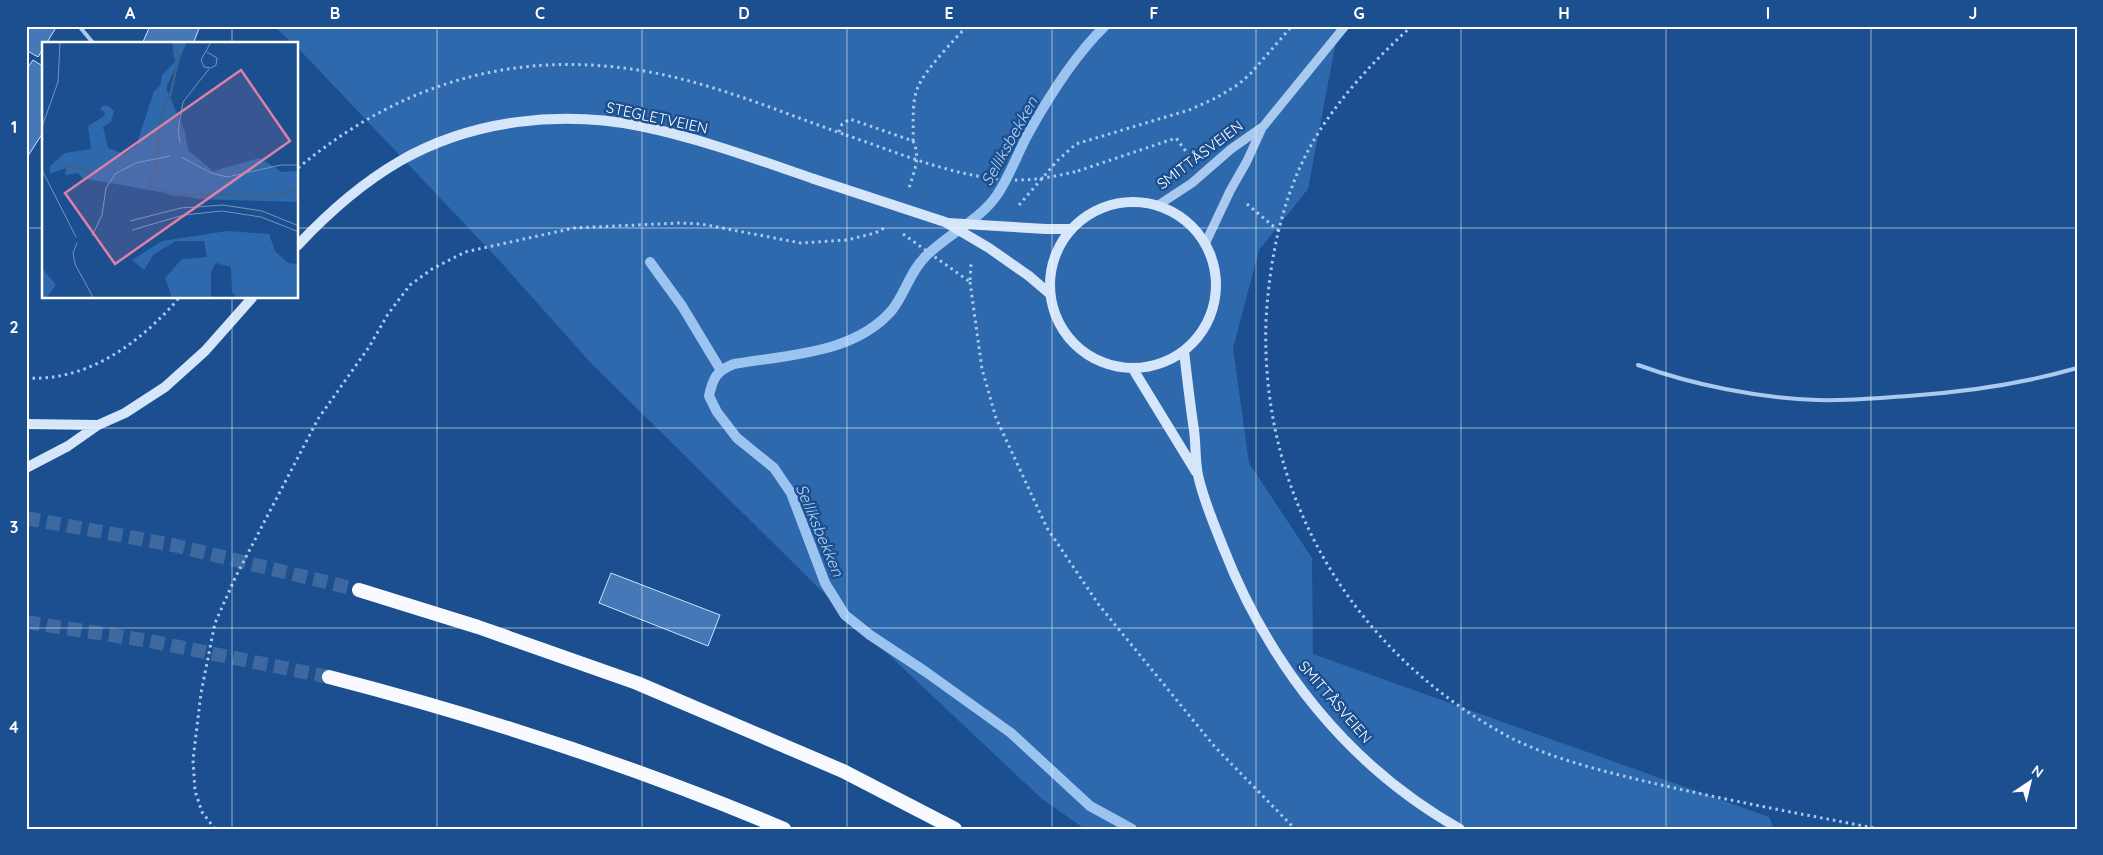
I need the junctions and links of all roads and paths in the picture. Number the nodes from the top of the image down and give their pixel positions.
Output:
1 (80, 26) edge
2 (967, 26) edge
3 (1292, 26) edge
4 (1345, 26) edge
5 (1412, 26) edge
6 (92, 42) edge
7 (1262, 128) junction
8 (838, 132) dead end
9 (846, 135) dead end
10 (913, 141) junction
11 (1193, 162) dead end
12 (905, 195) dead end
13 (1242, 200) dead end
14 (1157, 206) junction
15 (1014, 210) dead end
16 (945, 222) junction
17 (890, 224) dead end
18 (1071, 229) junction
19 (1279, 231) junction
20 (915, 243) dead end
21 (299, 244) edge
22 (1205, 244) junction
23 (974, 258) dead end
24 (970, 282) junction
25 (1050, 294) junction
26 (178, 299) edge
27 (251, 299) edge
28 (1184, 351) junction
29 (1638, 365) dead end
30 (1133, 368) junction
31 (2077, 368) edge
32 (26, 378) edge
33 (26, 424) edge
34 (98, 425) junction
35 (26, 468) edge
36 (1198, 475) junction
37 (359, 590) tunnel mouth
38 (329, 677) tunnel mouth
39 (215, 829) edge
40 (784, 829) edge
41 (955, 829) edge
42 (1295, 829) edge
43 (1460, 829) edge
44 (1878, 829) edge

1 - 6 lane
2 - 10 path
3 - 15 path
4 - 7 street, SMITTÅSVEIEN
5 - 19 path
7 - 14 street, SMITTÅSVEIEN
7 - 22 street, SMITTÅSVEIEN
8 - 10 path
9 - 11 path, bridge
10 - 12 path
13 - 19 path
14 - 18 main road
14 - 22 main road
16 - 18 main road, STEGLETVEIEN, bridge
16 - 21 main road, STEGLETVEIEN, bridge
16 - 25 main road, STEGLETVEIEN, bridge
17 - 39 path
18 - 25 main road
19 - 44 path
20 - 24 path
22 - 28 main road
23 - 24 path
24 - 42 path
25 - 30 main road
26 - 32 path
27 - 34 main road
28 - 30 main road
28 - 36 main road, SMITTÅSVEIEN
29 - 31 lane
30 - 36 main road, SMITTÅSVEIEN
33 - 34 main road
34 - 35 main road
36 - 43 main road, SMITTÅSVEIEN
37 - 41 highway
38 - 40 highway

